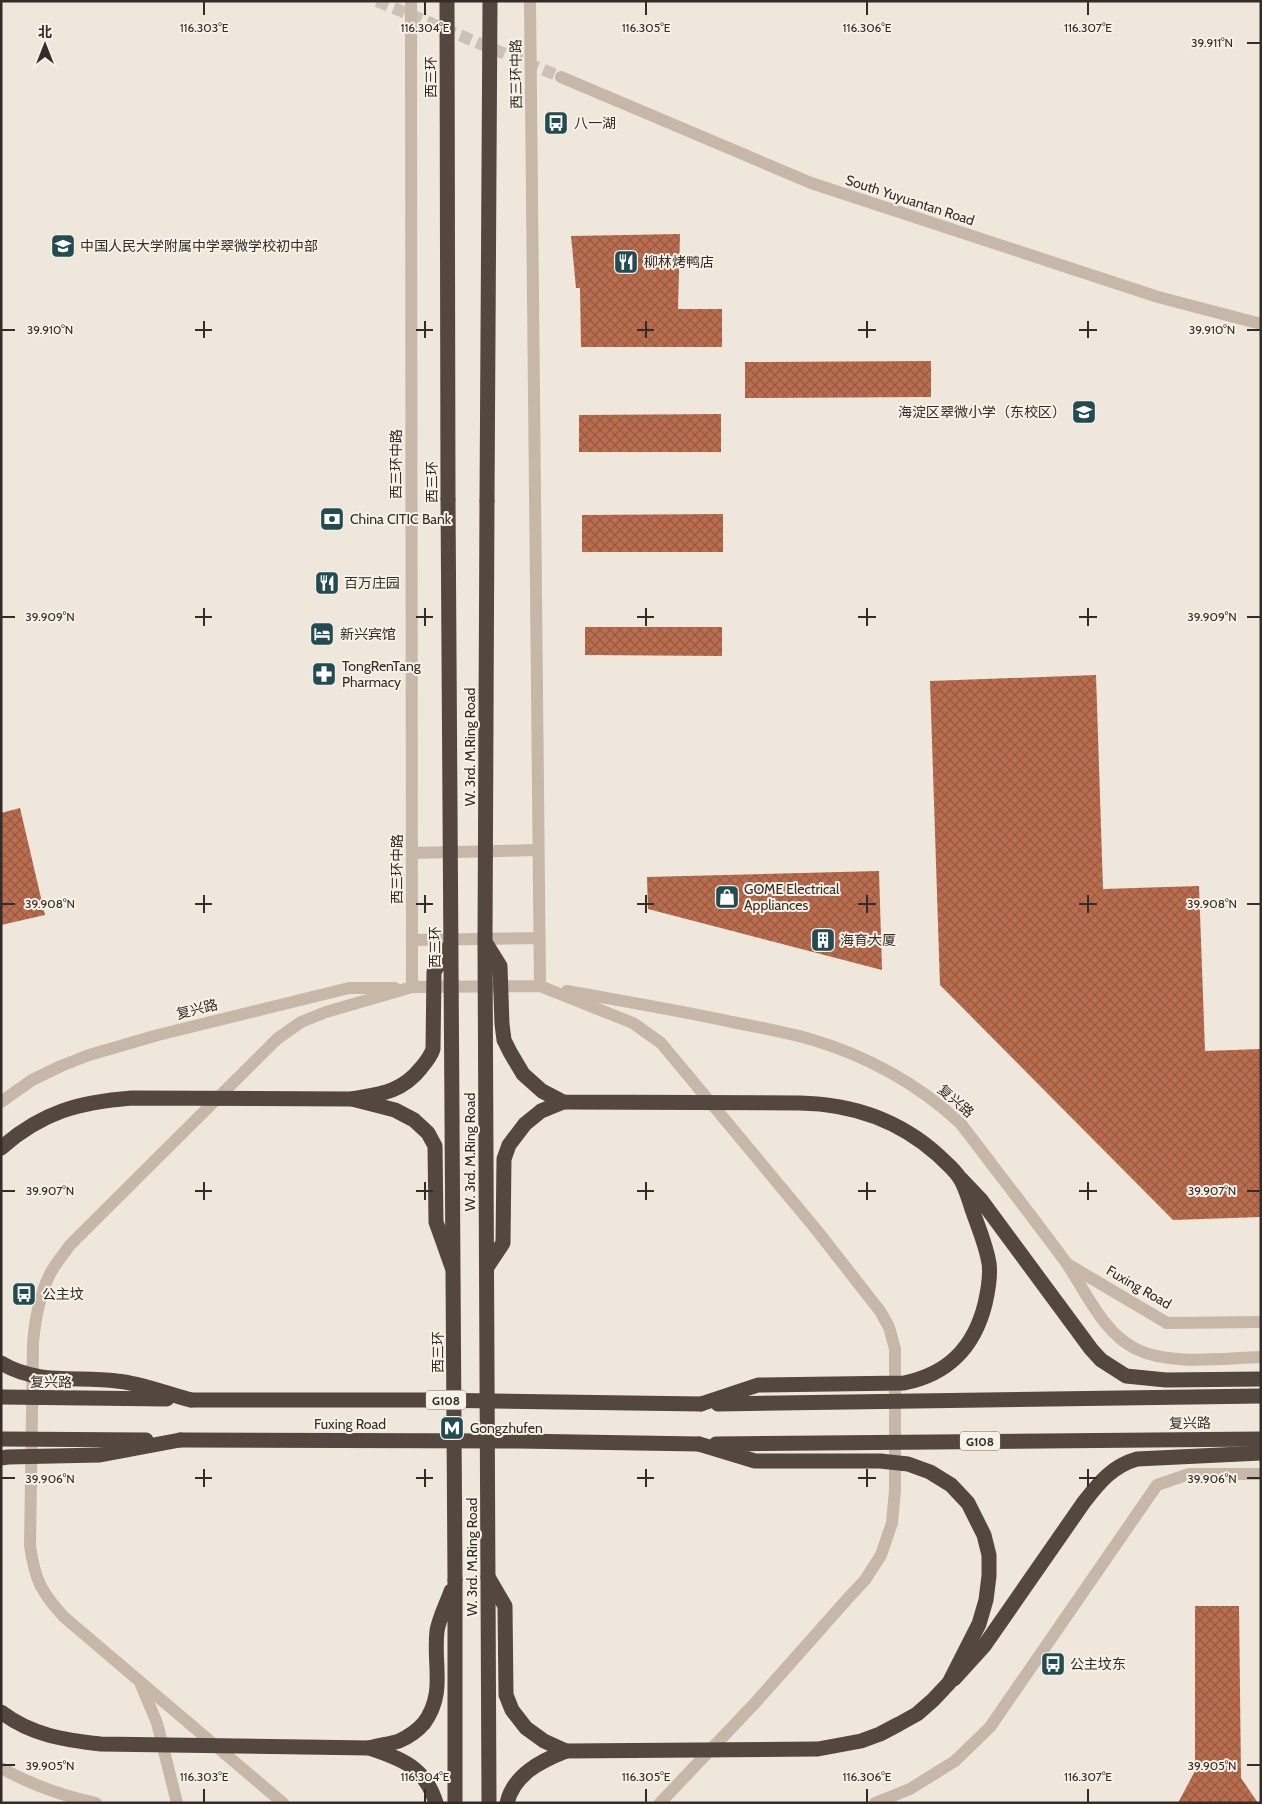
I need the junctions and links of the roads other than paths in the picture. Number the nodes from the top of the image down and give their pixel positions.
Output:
1 (411, 1) edge
2 (447, 1) edge
3 (490, 1) edge
4 (530, 1) edge
5 (561, 77) tunnel mouth
6 (1261, 324) edge
7 (537, 850) junction
8 (412, 853) junction
9 (539, 938) junction
10 (412, 940) junction
11 (485, 942) junction
12 (451, 944) junction
13 (540, 986) junction
14 (412, 988) junction
15 (352, 1100) junction
16 (1, 1102) edge
17 (563, 1102) junction
18 (1, 1148) edge
19 (960, 1178) junction
20 (1065, 1262) junction
21 (486, 1267) junction
22 (454, 1272) junction
23 (1261, 1322) edge
24 (1261, 1357) edge
25 (1, 1362) edge
26 (1261, 1379) edge
27 (1261, 1396) edge
28 (1, 1397) edge
29 (191, 1400) junction
30 (702, 1404) junction
31 (1, 1439) edge
32 (1261, 1439) edge
33 (180, 1440) junction
34 (699, 1444) junction
35 (1261, 1453) edge
36 (1, 1458) edge
37 (1261, 1474) edge
38 (488, 1577) junction
39 (455, 1580) junction
40 (140, 1682) junction
41 (949, 1684) junction
42 (1, 1712) edge
43 (369, 1748) junction
44 (566, 1751) junction
45 (1, 1768) edge
46 (96, 1803) edge
47 (177, 1803) edge
48 (283, 1803) edge
49 (436, 1803) edge
50 (455, 1803) edge
51 (489, 1803) edge
52 (507, 1803) edge
53 (660, 1803) edge
54 (875, 1803) edge

1 - 8 street, 西三环中路
2 - 12 highway, 西三环, bridge
3 - 11 highway, W. 3rd. M.Ring Road, bridge
4 - 7 street, 西三环中路
5 - 6 street, South Yuyuantan Road
7 - 8 street
7 - 9 street, 西三环中路
8 - 10 street, 西三环中路
9 - 10 street
9 - 13 street, 西三环中路
10 - 14 street, 西三环中路
11 - 17 highway, bridge
11 - 21 highway, W. 3rd. M.Ring Road, bridge
12 - 15 highway, bridge
12 - 22 highway, 西三环, bridge
13 - 14 street
13 - 20 street, 复兴路
13 - 53 street
14 - 16 street, 复兴路
14 - 40 street
15 - 18 highway, bridge
15 - 22 highway, bridge
17 - 19 highway, bridge
17 - 21 highway
19 - 26 highway, bridge
19 - 30 highway, bridge
20 - 23 street, Fuxing Road
20 - 24 street, 复兴路
21 - 38 highway, W. 3rd. M.Ring Road, bridge
22 - 39 highway, 西三环, bridge
25 - 29 highway, bridge
27 - 30 highway, 复兴路 / G108, bridge
28 - 29 highway, 复兴路 / G108, bridge
29 - 30 highway, Fuxing Road / G108
31 - 33 highway, Fuxing Road / G108, bridge
32 - 34 highway, 复兴路 / G108, bridge
33 - 34 highway, Fuxing Road / G108
33 - 36 highway, bridge
34 - 41 highway, bridge
35 - 41 highway
37 - 54 street
38 - 44 highway
38 - 51 highway, W. 3rd. M.Ring Road, bridge
39 - 43 highway
39 - 50 highway, 西三环
40 - 47 street
40 - 48 street
41 - 44 highway, bridge
42 - 43 highway, bridge
43 - 49 highway
44 - 52 highway
45 - 46 street

